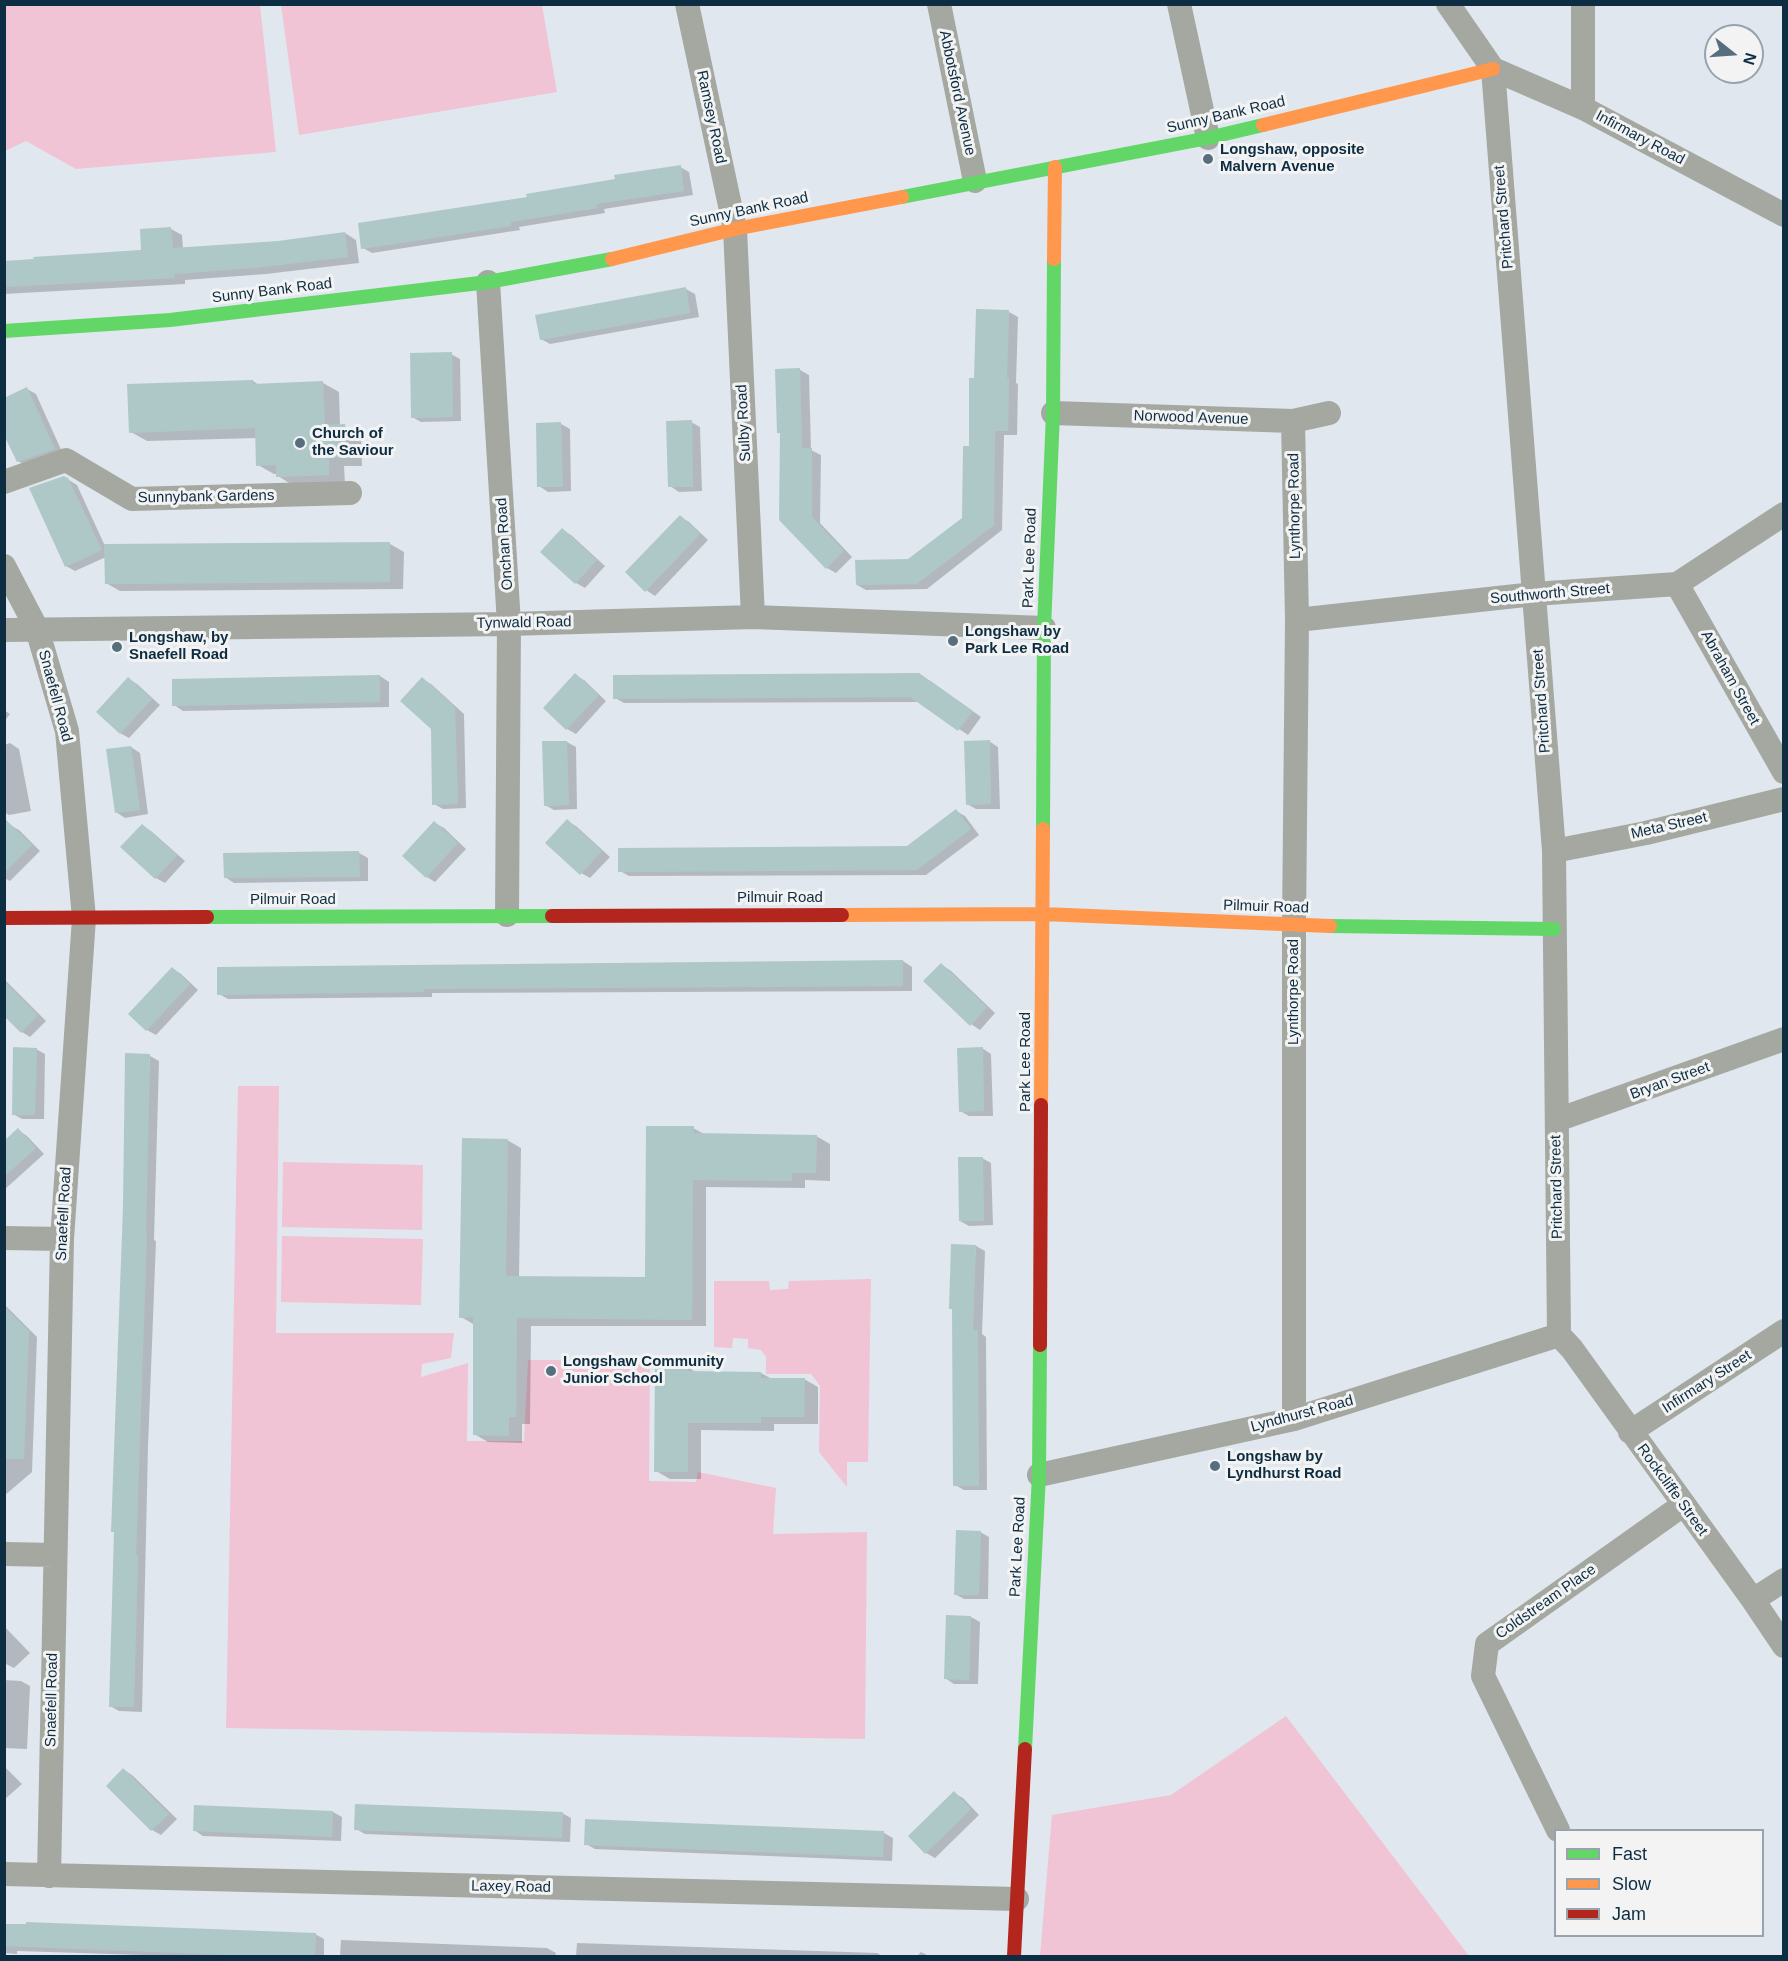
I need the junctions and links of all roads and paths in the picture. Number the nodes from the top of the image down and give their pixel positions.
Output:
1 (687, 4) edge
2 (939, 4) edge
3 (1179, 4) edge
4 (1583, 4) edge
5 (1449, 6) edge
6 (1492, 69) junction
7 (1583, 108) junction
8 (1208, 138) junction
9 (1055, 167) junction
10 (975, 181) junction
11 (1784, 215) edge
12 (735, 228) junction
13 (488, 282) junction
14 (4, 331) edge
15 (1053, 413) junction
16 (1329, 413) dead end
17 (1293, 421) junction
18 (4, 482) edge
19 (350, 493) dead end
20 (1784, 514) edge
21 (4, 566) edge
22 (1677, 584) junction
23 (1534, 594) junction
24 (753, 617) junction
25 (1297, 620) junction
26 (509, 624) junction
27 (1044, 628) junction
28 (37, 629) junction
29 (4, 630) edge
30 (1784, 772) edge
31 (1784, 799) edge
32 (1554, 851) junction
33 (1043, 914) junction
34 (507, 915) junction
35 (4, 918) edge
36 (84, 918) junction
37 (1294, 925) junction
38 (1554, 929) junction
39 (1784, 1040) edge
40 (1557, 1120) junction
41 (4, 1238) edge
42 (62, 1239) junction
43 (1784, 1331) edge
44 (1559, 1335) junction
45 (1294, 1419) junction
46 (1630, 1432) junction
47 (1039, 1475) junction
48 (1683, 1505) junction
49 (4, 1554) edge
50 (55, 1555) junction
51 (1784, 1580) edge
52 (1754, 1600) junction
53 (1784, 1646) edge
54 (1558, 1829) edge
55 (4, 1874) edge
56 (49, 1876) junction
57 (1017, 1899) junction
58 (1014, 1956) edge

1 - 12 street, Ramsey Road
2 - 10 street, Abbotsford Avenue
3 - 8 street
4 - 7 street
5 - 6 street
6 - 7 street, Infirmary Road
6 - 8 street, Sunny Bank Road
6 - 23 street, Pritchard Street
7 - 11 street, Infirmary Road
8 - 9 street, Sunny Bank Road
9 - 10 street, Sunny Bank Road
9 - 15 street, Park Lee Road
10 - 12 street, Sunny Bank Road
12 - 13 street, Sunny Bank Road
12 - 24 street, Sulby Road
13 - 14 street, Sunny Bank Road
13 - 26 street, Onchan Road
15 - 17 street, Norwood Avenue
15 - 27 street, Park Lee Road
16 - 17 street, Norwood Avenue
17 - 25 street, Lynthorpe Road
18 - 19 street, Sunnybank Gardens
20 - 22 street, Southworth Street
21 - 28 street, Snaefell Road
22 - 23 street, Southworth Street
22 - 30 street, Abraham Street
23 - 25 street, Southworth Street
23 - 32 street, Pritchard Street
24 - 26 street, Tynwald Road
24 - 27 street, Tynwald Road
25 - 37 street, Lynthorpe Road
26 - 28 street, Tynwald Road
26 - 34 street, Onchan Road
27 - 33 street, Park Lee Road
28 - 29 street, Tynwald Road
28 - 36 street, Snaefell Road
31 - 32 street, Meta Street
32 - 38 street, Pritchard Street
33 - 34 street, Pilmuir Road
33 - 37 street, Pilmuir Road
33 - 47 street, Park Lee Road
34 - 36 street, Pilmuir Road
35 - 36 street, Pilmuir Road
36 - 42 street, Snaefell Road
37 - 38 street, Pilmuir Road
37 - 45 street, Lynthorpe Road
38 - 40 street, Pritchard Street
39 - 40 street, Bryan Street
40 - 44 street, Pritchard Street
41 - 42 street
42 - 50 street, Snaefell Road
43 - 46 street, Infirmary Street
44 - 45 street, Lyndhurst Road
44 - 46 street, Rockcliffe Street
45 - 47 street, Lyndhurst Road
46 - 48 street, Rockcliffe Street
47 - 57 street, Park Lee Road
48 - 52 street, Rockcliffe Street
48 - 54 street, Coldstream Place
49 - 50 street
50 - 56 street, Snaefell Road
51 - 52 street
52 - 53 street, Rockcliffe Street
55 - 56 street, Laxey Road
56 - 57 street, Laxey Road
57 - 58 street, Park Lee Road

